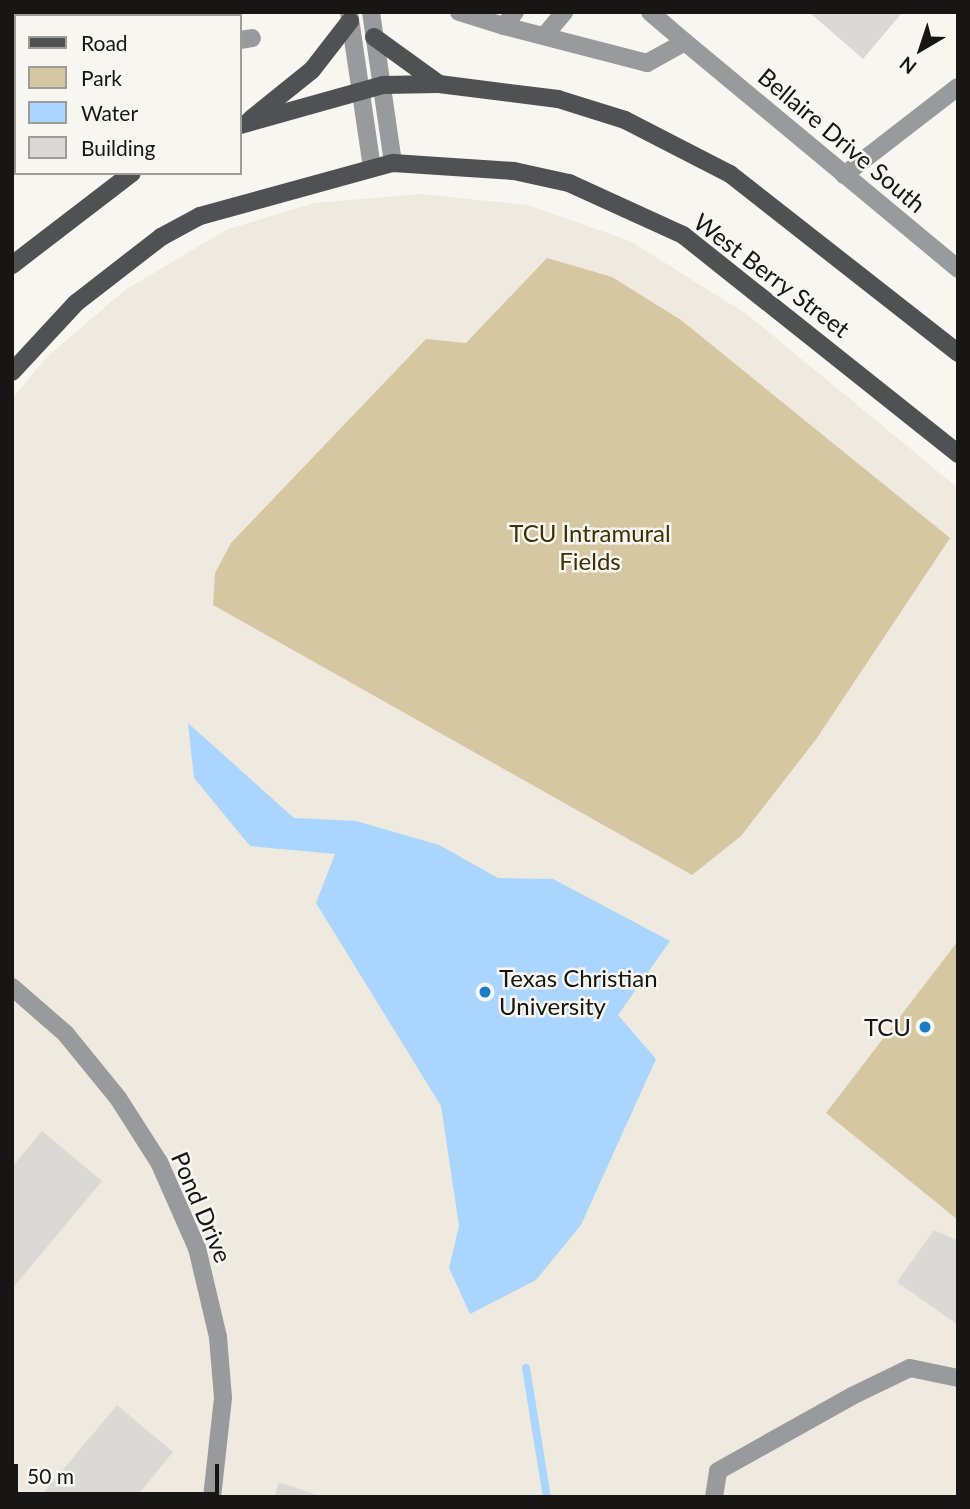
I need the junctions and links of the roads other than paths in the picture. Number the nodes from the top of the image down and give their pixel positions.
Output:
1 (371, 12) edge
2 (458, 12) edge
3 (565, 12) edge
4 (650, 12) edge
5 (350, 16) edge
6 (509, 19) edge
7 (545, 36) junction
8 (374, 37) junction
9 (685, 42) junction
10 (439, 84) junction
11 (383, 85) junction
12 (958, 87) edge
13 (358, 92) junction
14 (243, 124) edge
15 (393, 163) junction
16 (372, 168) junction
17 (129, 175) edge
18 (844, 175) junction
19 (12, 265) edge
20 (958, 269) edge
21 (958, 352) edge
22 (12, 372) edge
23 (958, 454) edge
24 (12, 986) edge
25 (958, 1378) edge
26 (212, 1497) edge
27 (714, 1497) edge

1 - 8 street
2 - 6 street
3 - 7 street
4 - 9 street, Bellaire Drive South
5 - 13 street
5 - 14 main road
6 - 7 street
7 - 9 street
8 - 10 main road
8 - 11 street
9 - 18 street, Bellaire Drive South
10 - 11 main road
10 - 21 main road
11 - 13 main road
11 - 15 street
12 - 18 street
13 - 14 main road
13 - 16 street
15 - 16 main road, West Berry Street
15 - 23 main road, West Berry Street
16 - 22 main road, West Berry Street
17 - 19 main road
18 - 20 street, Bellaire Drive South
24 - 26 street, Pond Drive
25 - 27 street

